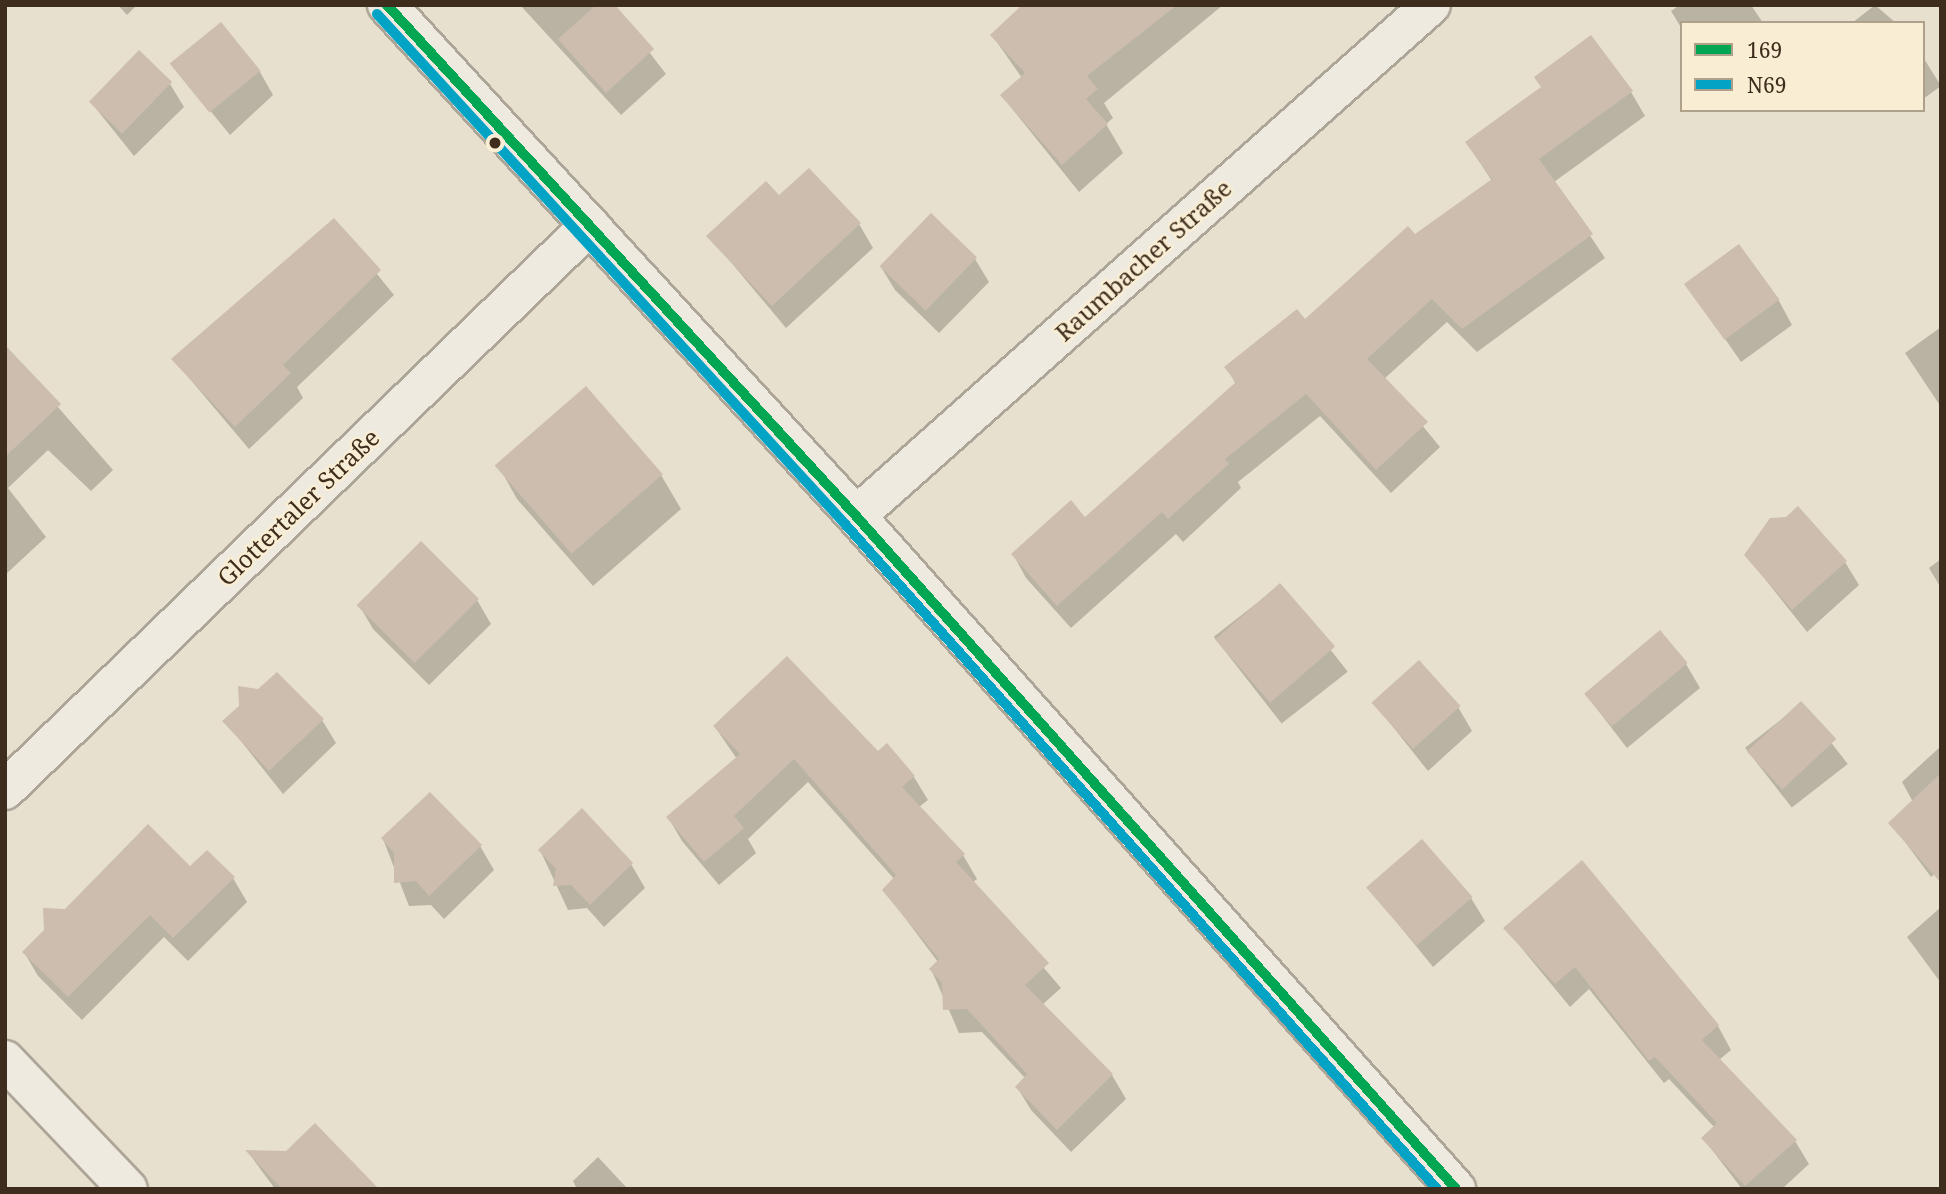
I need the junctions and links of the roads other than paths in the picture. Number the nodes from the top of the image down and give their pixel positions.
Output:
1 (387, 5) edge
2 (1431, 5) edge
3 (590, 225) junction
4 (856, 516) junction
5 (5, 790) edge
6 (5, 1060) edge
7 (128, 1189) edge
8 (1456, 1189) edge

1 - 3 street
2 - 4 street, Raumbacher Straße
3 - 4 street
3 - 5 street, Glottertaler Straße
4 - 8 street
6 - 7 street

